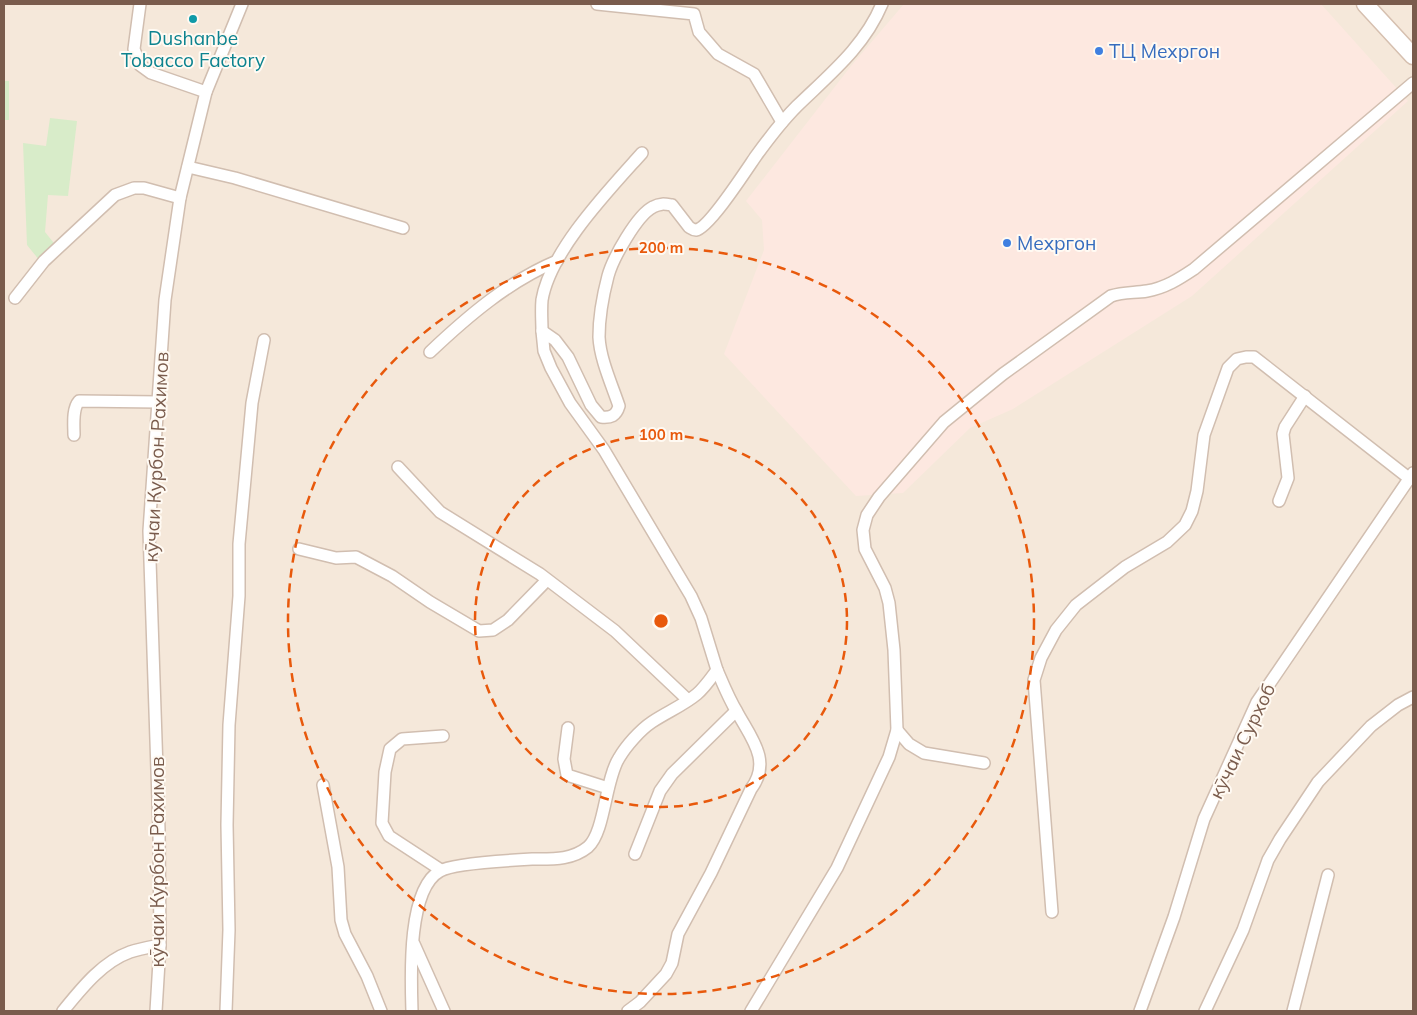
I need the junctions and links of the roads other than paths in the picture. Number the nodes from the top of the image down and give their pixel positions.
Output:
1 (140, 4) edge
2 (242, 4) edge
3 (597, 4) edge
4 (882, 4) edge
5 (1365, 4) edge
6 (1413, 56) edge
7 (1413, 83) edge
8 (206, 92) junction
9 (782, 122) junction
10 (642, 153) dead end
11 (188, 167) junction
12 (180, 198) junction
13 (403, 228) dead end
14 (557, 261) junction
15 (15, 298) dead end
16 (542, 331) junction
17 (264, 340) dead end
18 (430, 352) dead end
19 (1305, 396) junction
20 (158, 402) junction
21 (74, 436) dead end
22 (398, 467) dead end
23 (1411, 476) edge
24 (1279, 501) dead end
25 (299, 549) dead end
26 (547, 580) junction
27 (717, 670) junction
28 (1413, 697) edge
29 (688, 700) junction
30 (736, 711) junction
31 (568, 728) dead end
32 (897, 730) junction
33 (443, 736) dead end
34 (984, 763) dead end
35 (323, 786) dead end
36 (608, 788) junction
37 (635, 854) dead end
38 (441, 870) junction
39 (1328, 876) dead end
40 (1052, 912) dead end
41 (414, 943) junction
42 (160, 945) junction
43 (64, 1011) edge
44 (156, 1011) edge
45 (226, 1011) edge
46 (381, 1011) edge
47 (412, 1011) edge
48 (444, 1011) edge
49 (628, 1011) edge
50 (751, 1011) edge
51 (1140, 1011) edge
52 (1205, 1011) edge
53 (1294, 1011) edge

1 - 8 street
2 - 8 street, кӯчаи Курбон Рахимов
3 - 9 street
4 - 9 street
5 - 6 main road
7 - 32 street
8 - 11 street, кӯчаи Курбон Рахимов
9 - 16 street
10 - 14 street
11 - 12 street, кӯчаи Курбон Рахимов
11 - 13 street
12 - 15 street
12 - 20 street, кӯчаи Курбон Рахимов
14 - 16 street
14 - 18 street
16 - 27 street
17 - 45 street
19 - 23 street
19 - 24 street
19 - 40 street
20 - 21 street
20 - 42 street, кӯчаи Курбон Рахимов
22 - 26 street
23 - 51 street, кӯчаи Сурхоб
25 - 26 street
26 - 29 street
27 - 29 street
27 - 30 street
28 - 52 street
29 - 36 street
30 - 37 street
30 - 49 street
31 - 36 street
32 - 34 street
32 - 50 street
33 - 38 street
35 - 46 street
36 - 38 street
38 - 41 street
39 - 53 street
41 - 47 street
41 - 48 street
42 - 43 street
42 - 44 street, кӯчаи Курбон Рахимов

